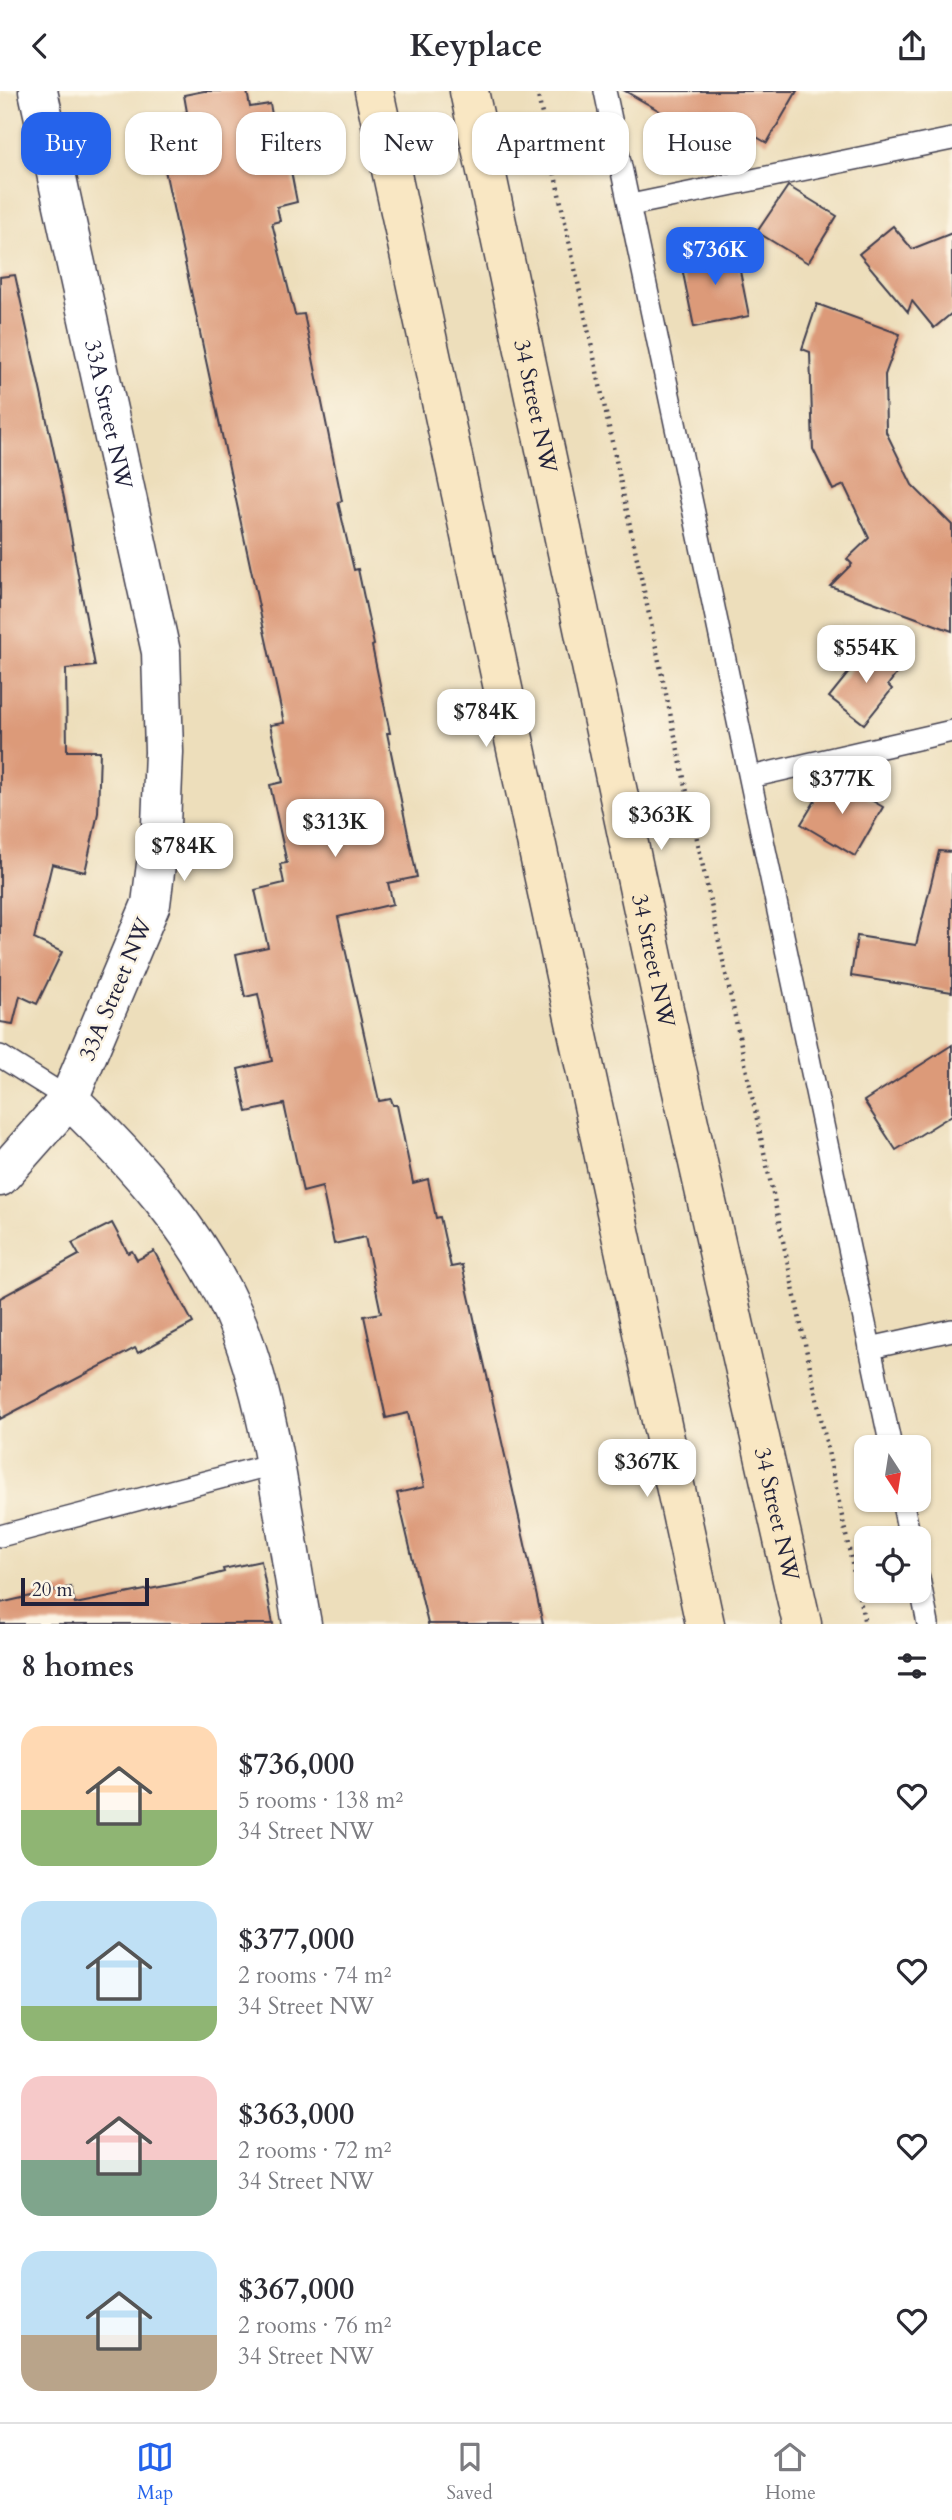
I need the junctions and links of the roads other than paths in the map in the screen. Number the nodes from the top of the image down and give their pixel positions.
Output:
1 (38, 91) edge
2 (374, 91) edge
3 (469, 91) edge
4 (606, 91) edge
5 (952, 139) edge
6 (631, 205) junction
7 (952, 731) edge
8 (751, 777) junction
9 (0, 1056) edge
10 (69, 1099) junction
11 (0, 1177) edge
12 (952, 1330) edge
13 (870, 1348) junction
14 (888, 1435) edge
15 (273, 1464) junction
16 (0, 1536) edge
17 (924, 1603) edge
18 (302, 1624) edge
19 (705, 1624) edge
20 (802, 1624) edge
21 (928, 1624) edge

1 - 10 street, 33A Street NW
2 - 19 main road
3 - 20 main road, 34 Street NW
4 - 6 lane
5 - 6 lane
6 - 8 lane
7 - 8 lane
8 - 13 lane
9 - 10 lane
10 - 11 street, 33A Street NW
10 - 15 street
12 - 13 lane
13 - 14 lane
15 - 16 lane
15 - 18 street
17 - 21 lane

